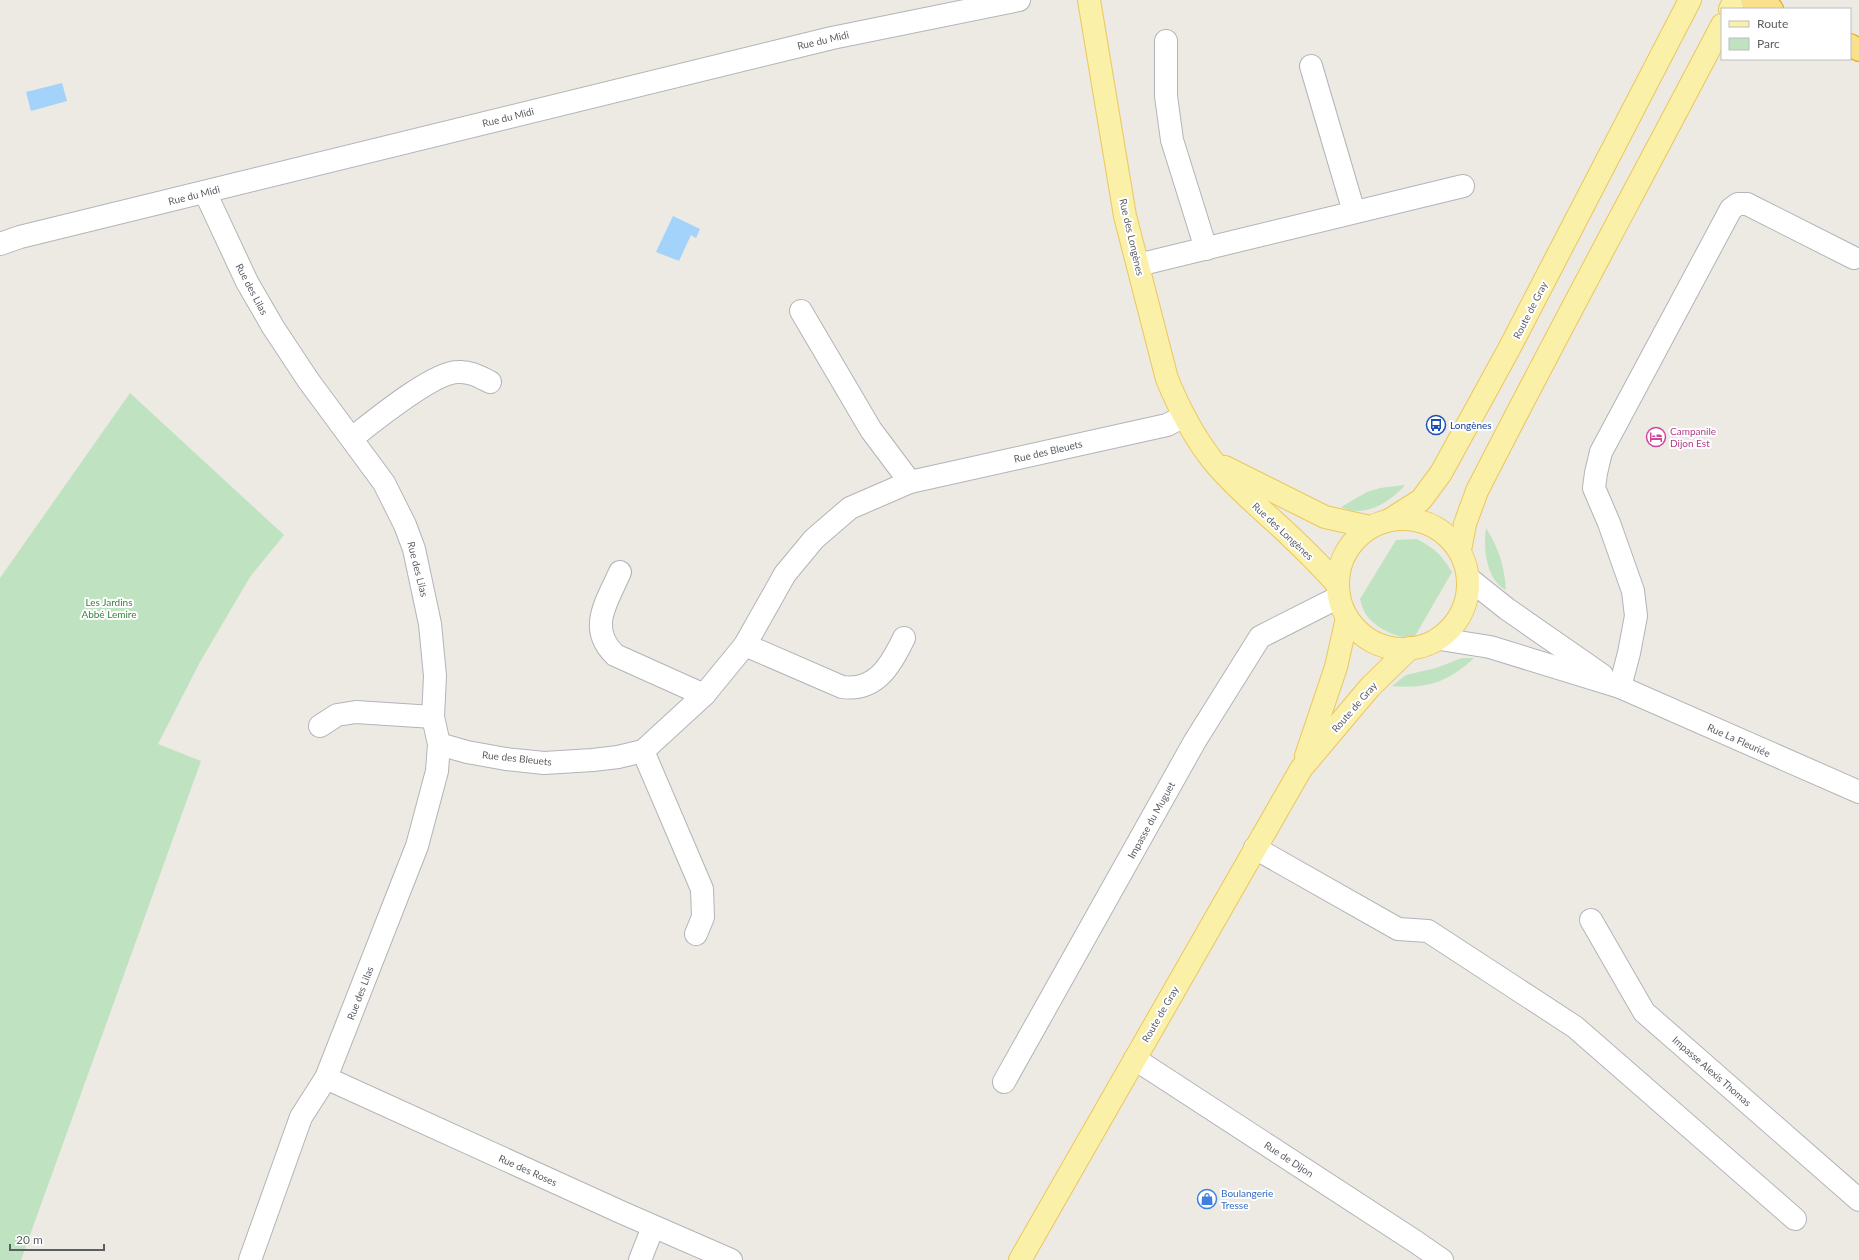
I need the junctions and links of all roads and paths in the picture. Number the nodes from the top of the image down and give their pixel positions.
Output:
1 (1019, 0) edge
2 (1089, 0) edge
3 (1690, 0) edge
4 (1752, 0) edge
5 (1770, 8) edge
6 (1721, 27) edge
7 (1166, 41) dead end
8 (1311, 66) dead end
9 (1463, 186) dead end
10 (205, 192) junction
11 (1354, 212) junction
12 (0, 244) edge
13 (1206, 249) junction
14 (1854, 258) dead end
15 (1138, 265) junction
16 (801, 311) dead end
17 (490, 382) dead end
18 (1184, 416) junction
19 (352, 438) junction
20 (1213, 461) junction
21 (910, 482) junction
22 (1391, 519) junction
23 (1370, 527) junction
24 (1460, 550) junction
25 (620, 572) dead end
26 (1468, 578) junction
27 (1338, 590) junction
28 (1347, 618) junction
29 (904, 638) dead end
30 (1440, 638) junction
31 (745, 645) junction
32 (1410, 648) junction
33 (1620, 687) junction
34 (704, 695) junction
35 (433, 717) junction
36 (320, 726) dead end
37 (440, 744) junction
38 (643, 751) junction
39 (1301, 769) junction
40 (1859, 792) edge
41 (1255, 848) junction
42 (1591, 920) dead end
43 (696, 934) dead end
44 (1135, 1059) junction
45 (326, 1078) junction
46 (1004, 1082) dead end
47 (1859, 1200) edge
48 (1796, 1219) dead end
49 (653, 1227) junction
50 (250, 1260) edge
51 (640, 1260) edge
52 (732, 1260) edge
53 (1020, 1260) edge
54 (1442, 1260) edge

1 - 10 street, Rue du Midi
2 - 15 main road, Rue des Longènes
3 - 22 main road, Route de Gray
4 - 5 highway
6 - 24 main road
7 - 13 street
8 - 11 street
9 - 11 street
10 - 12 street, Rue du Midi
10 - 19 street, Rue des Lilas
11 - 13 street
13 - 15 street
14 - 33 street
15 - 18 main road, Rue des Longènes
16 - 21 street
17 - 19 street
18 - 20 main road, Rue des Longènes
18 - 21 street, Rue des Bleuets
19 - 35 street, Rue des Lilas
20 - 23 main road, Rue des Longènes
20 - 27 main road, Rue des Longènes
21 - 31 street, Rue des Bleuets
22 - 23 main road
22 - 24 main road
23 - 27 main road
24 - 26 main road
25 - 34 street
26 - 30 main road
26 - 33 street, Rue La Fleuriée
27 - 28 main road
27 - 46 street, Impasse du Muguet
28 - 32 main road
28 - 39 main road, Route de Gray
29 - 31 street
30 - 32 main road
30 - 33 street, Rue La Fleuriée
31 - 34 street, Rue des Bleuets
32 - 39 main road, Route de Gray
33 - 40 street, Rue La Fleuriée
34 - 38 street, Rue des Bleuets
35 - 36 street
35 - 37 street, Rue des Lilas
37 - 38 street, Rue des Bleuets
37 - 45 street, Rue des Lilas
38 - 43 street
39 - 41 main road, Route de Gray
41 - 44 main road, Route de Gray
41 - 48 street
42 - 47 street, Impasse Alexis Thomas
44 - 53 main road, Route de Gray
44 - 54 street, Rue de Dijon
45 - 49 street, Rue des Roses
45 - 50 street, Rue des Lilas
49 - 51 street
49 - 52 street, Rue des Roses

